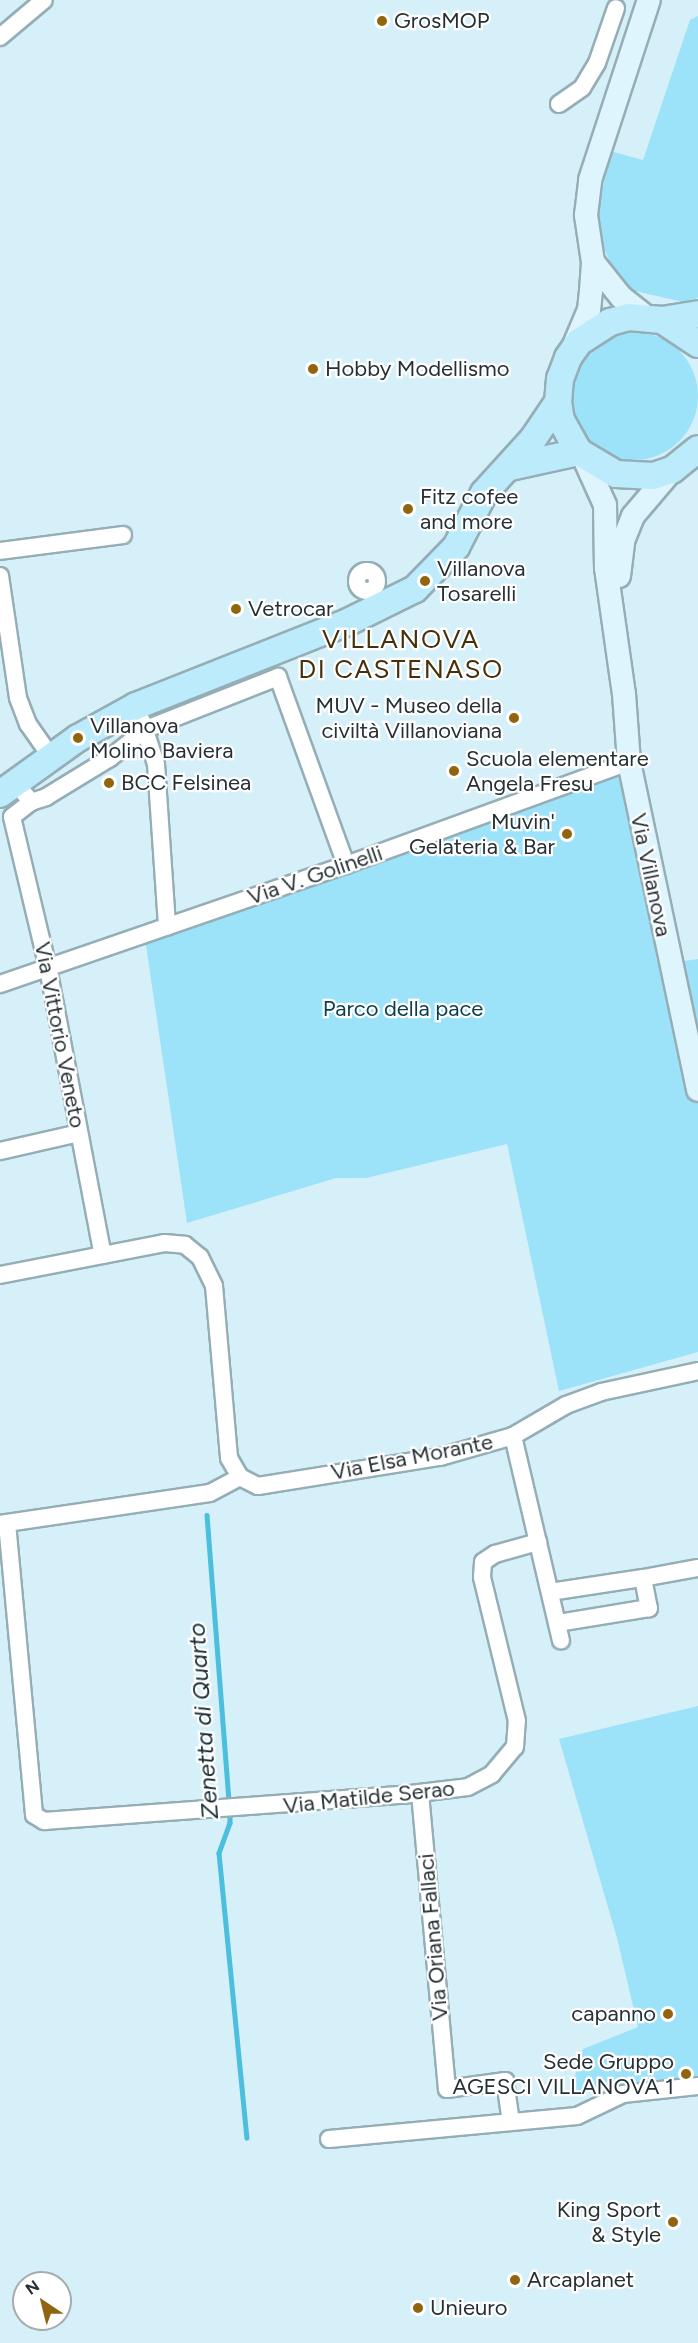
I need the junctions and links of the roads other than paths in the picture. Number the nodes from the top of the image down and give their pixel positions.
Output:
1 (44, 0) edge
2 (649, 0) edge
3 (616, 8) dead end
4 (0, 37) edge
5 (604, 43) junction
6 (631, 52) junction
7 (559, 104) dead end
8 (593, 262) junction
9 (698, 314) edge
10 (654, 319) junction
11 (698, 344) edge
12 (568, 357) junction
13 (558, 402) junction
14 (581, 454) junction
15 (689, 459) edge
16 (504, 469) junction
17 (123, 535) dead end
18 (0, 551) edge
19 (0, 576) edge
20 (614, 622) junction
21 (136, 706) junction
22 (146, 729) junction
23 (50, 756) junction
24 (629, 762) junction
25 (15, 793) edge
26 (346, 865) junction
27 (167, 927) junction
28 (48, 968) junction
29 (0, 984) edge
30 (698, 1090) edge
31 (79, 1133) junction
32 (0, 1151) edge
33 (103, 1255) junction
34 (0, 1275) edge
35 (698, 1371) edge
36 (513, 1436) junction
37 (240, 1477) junction
38 (4, 1524) edge
39 (538, 1542) junction
40 (698, 1568) edge
41 (642, 1578) junction
42 (550, 1592) junction
43 (557, 1623) junction
44 (561, 1640) dead end
45 (420, 1793) junction
46 (698, 2086) edge
47 (512, 2122) junction
48 (329, 2139) dead end

1 - 4 street
2 - 6 main road
3 - 5 street
5 - 6 street
5 - 7 street
6 - 8 main road
8 - 10 main road
8 - 12 main road
9 - 10 main road
10 - 11 main road
10 - 12 main road
12 - 13 main road
13 - 14 main road
13 - 16 main road
14 - 15 main road
14 - 16 main road
14 - 20 main road, Via Villanova
15 - 20 main road, Via Villanova
16 - 21 main road
17 - 18 street
19 - 23 street
20 - 24 main road, Via Villanova
21 - 22 street
21 - 23 main road
22 - 25 street
22 - 26 street
22 - 27 street
23 - 25 main road
24 - 26 street, Via V. Golinelli
24 - 30 main road, Via Villanova
25 - 28 street, Via Vittorio Veneto
26 - 27 street, Via V. Golinelli
27 - 28 street, Via V. Golinelli
28 - 29 street, Via V. Golinelli
28 - 31 street, Via Vittorio Veneto
31 - 32 street
31 - 33 street, Via Vittorio Veneto
33 - 34 street
33 - 37 street
35 - 36 street, Via Elsa Morante
36 - 37 street, Via Elsa Morante
36 - 39 street
37 - 38 street
38 - 45 street, Via Matilde Serao
39 - 42 street
39 - 45 street, Via Matilde Serao
40 - 41 street
41 - 42 street
41 - 43 street
42 - 43 street
43 - 44 street
45 - 47 street, Via Oriana Fallaci
46 - 47 street
47 - 48 street

